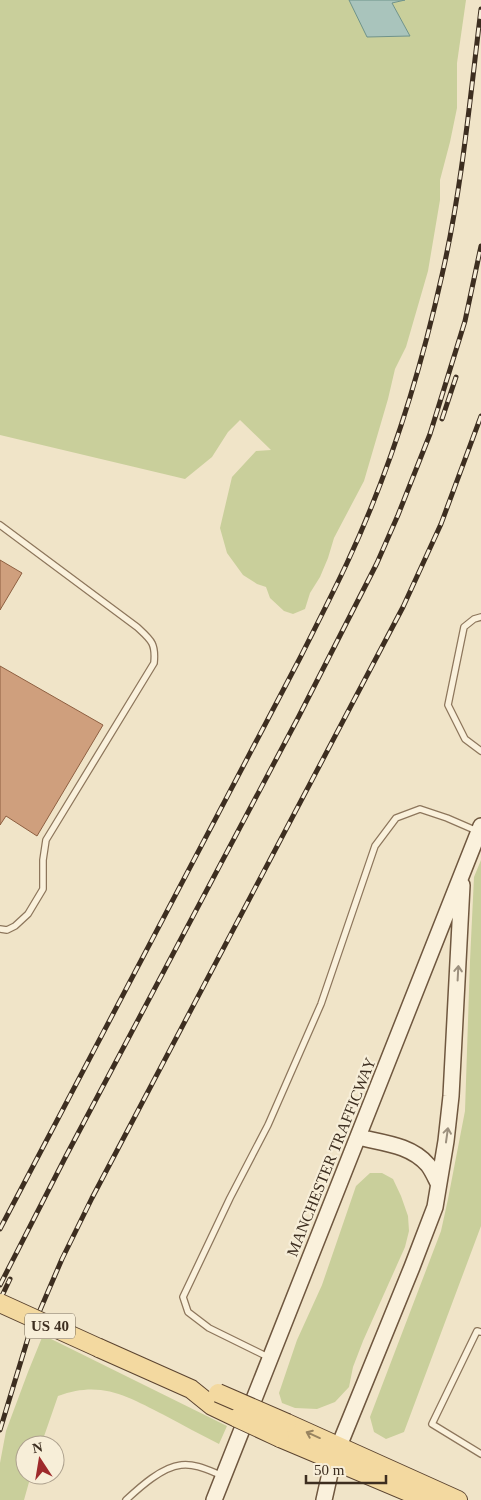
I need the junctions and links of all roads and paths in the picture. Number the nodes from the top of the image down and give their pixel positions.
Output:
1 (0, 525) edge
2 (481, 617) edge
3 (481, 751) edge
4 (480, 829) edge
5 (463, 874) junction
6 (0, 929) edge
7 (358, 1137) junction
8 (438, 1183) junction
9 (0, 1303) edge
10 (481, 1332) edge
11 (270, 1358) junction
12 (336, 1453) junction
13 (481, 1454) edge
14 (223, 1476) junction
15 (126, 1500) edge
16 (214, 1500) edge
17 (324, 1500) edge
18 (427, 1500) edge
19 (458, 1500) edge

1 - 6 lane
2 - 3 lane
4 - 5 main road, MANCHESTER TRAFFICWAY
4 - 11 lane
5 - 7 main road, MANCHESTER TRAFFICWAY
8 -> 5 main road
7 - 8 main road
7 - 11 main road, MANCHESTER TRAFFICWAY
8 - 12 main road
9 - 12 main road, US 40, bridge
10 - 13 lane
11 - 14 main road, MANCHESTER TRAFFICWAY
12 - 17 main road
12 - 18 main road, US 40
12 - 19 main road, US 40
14 - 15 lane
14 - 16 main road, MANCHESTER TRAFFICWAY

